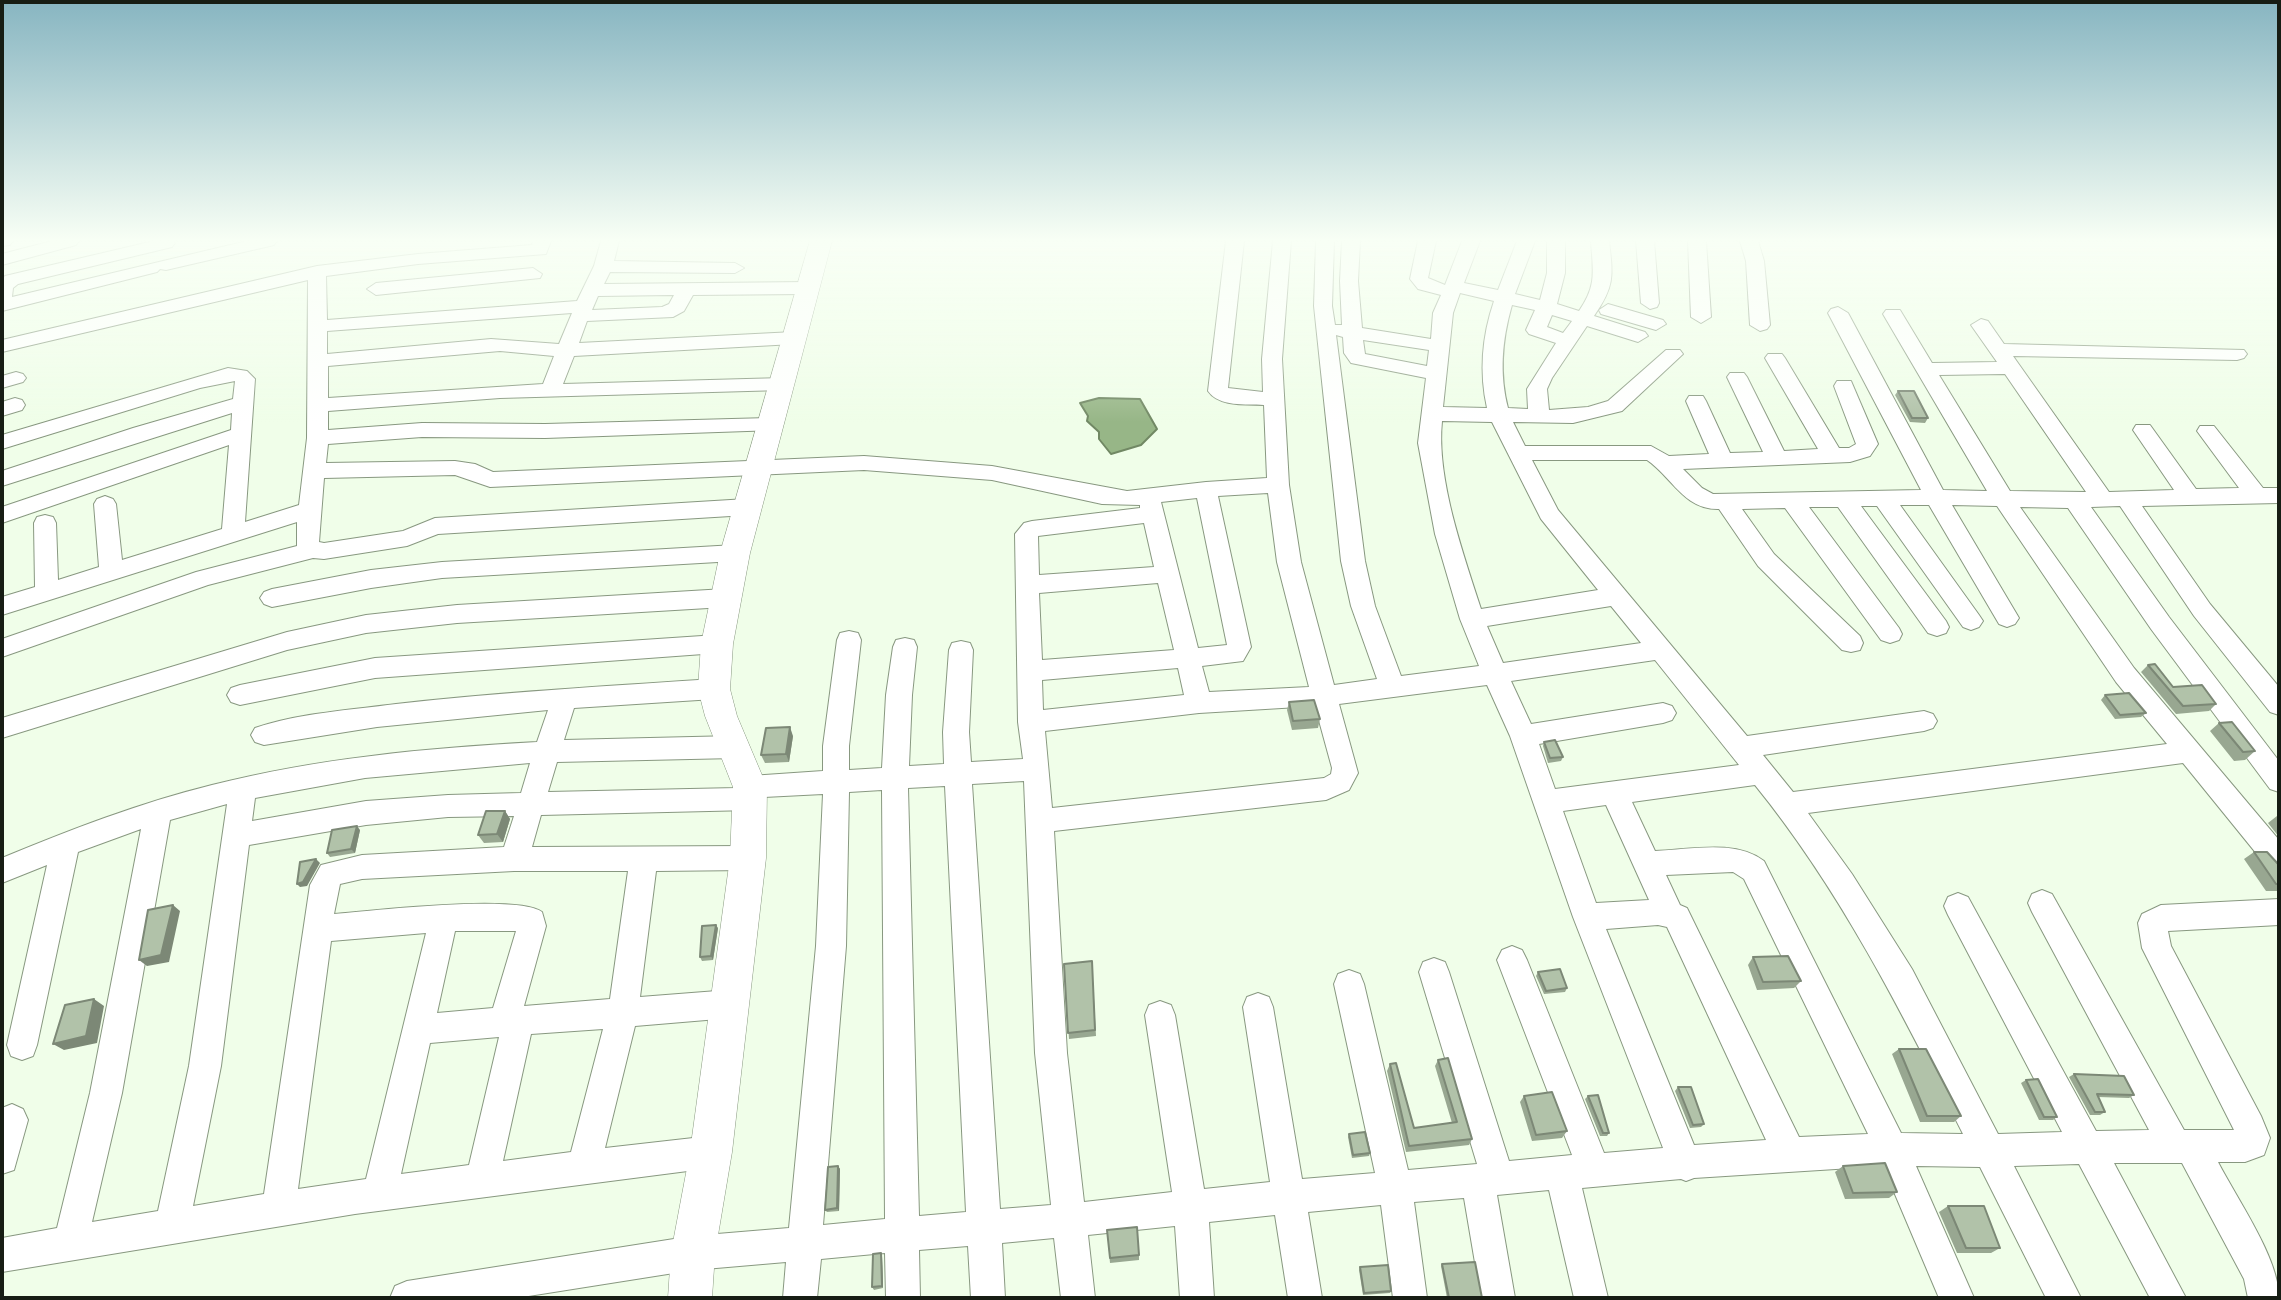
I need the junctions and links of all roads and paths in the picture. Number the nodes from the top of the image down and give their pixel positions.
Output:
1 (149, 302) edge
2 (188, 302) edge
3 (318, 302) edge
4 (524, 302) edge
5 (601, 302) edge
6 (680, 302) edge
7 (803, 302) edge
8 (1228, 302) edge
9 (1276, 302) edge
10 (1324, 302) edge
11 (1350, 302) edge
12 (1447, 302) edge
13 (1504, 302) edge
14 (1548, 302) edge
15 (1555, 302) edge
16 (1594, 302) edge
17 (1700, 302) edge
18 (1758, 302) edge
19 (585, 304) junction
20 (521, 310) junction
21 (147, 311) junction
22 (1589, 312) junction
23 (1838, 313) dead end
24 (1893, 314) dead end
25 (1701, 317) dead end
26 (1656, 324) dead end
27 (1760, 325) dead end
28 (1981, 325) dead end
29 (319, 326) junction
30 (1326, 328) junction
31 (1352, 332) junction
32 (1637, 336) dead end
33 (794, 338) junction
34 (1566, 340) junction
35 (2, 346) edge
36 (1438, 346) junction
37 (566, 349) junction
38 (1998, 350) junction
39 (1674, 354) dead end
40 (2237, 354) dead end
41 (1775, 358) dead end
42 (320, 361) junction
43 (2011, 368) junction
44 (1926, 369) junction
45 (1435, 374) junction
46 (1737, 377) dead end
47 (783, 384) junction
48 (1844, 386) dead end
49 (550, 391) junction
50 (1273, 399) junction
51 (1696, 401) dead end
52 (243, 403) junction
53 (318, 405) junction
54 (1431, 414) junction
55 (1564, 414) junction
56 (1499, 415) junction
57 (1539, 415) junction
58 (769, 425) junction
59 (2143, 430) dead end
60 (2207, 431) dead end
61 (240, 434) junction
62 (318, 438) junction
63 (2, 442) edge
64 (1577, 452) junction
65 (1518, 453) junction
66 (1833, 456) junction
67 (1776, 457) junction
68 (1722, 459) junction
69 (1665, 463) junction
70 (758, 466) junction
71 (315, 471) junction
72 (2, 479) edge
73 (1278, 485) junction
74 (1206, 489) junction
75 (2279, 495) edge
76 (2257, 496) junction
77 (1936, 498) junction
78 (2190, 498) junction
79 (1884, 499) junction
80 (2003, 499) junction
81 (2114, 499) junction
82 (1845, 500) junction
83 (2074, 500) junction
84 (1792, 501) junction
85 (1727, 503) junction
86 (105, 505) dead end
87 (1151, 505) junction
88 (747, 507) junction
89 (309, 510) junction
90 (2, 516) edge
91 (45, 523) dead end
92 (233, 533) junction
93 (313, 550) junction
94 (735, 553) junction
95 (111, 570) junction
96 (1168, 574) junction
97 (1027, 585) junction
98 (47, 592) junction
99 (1617, 596) junction
100 (272, 598) dead end
101 (725, 598) junction
102 (2, 606) edge
103 (2007, 618) dead end
104 (1472, 619) junction
105 (1971, 621) dead end
106 (1937, 627) dead end
107 (1890, 634) dead end
108 (849, 640) dead end
109 (1851, 643) dead end
110 (717, 644) junction
111 (905, 647) dead end
112 (2, 648) edge
113 (961, 650) dead end
114 (1659, 650) junction
115 (1188, 659) junction
116 (1031, 671) junction
117 (1495, 674) junction
118 (1392, 687) junction
119 (714, 689) junction
120 (240, 695) dead end
121 (1324, 696) junction
122 (564, 698) junction
123 (1199, 703) junction
124 (2279, 705) edge
125 (1663, 713) dead end
126 (1924, 721) dead end
127 (1031, 722) junction
128 (2, 728) edge
129 (264, 735) dead end
130 (1523, 736) junction
131 (735, 747) junction
132 (1741, 748) junction
133 (549, 752) junction
134 (2189, 752) junction
135 (1037, 769) junction
136 (1762, 773) junction
137 (958, 776) junction
138 (895, 780) junction
139 (2279, 781) edge
140 (836, 783) junction
141 (243, 789) junction
142 (1614, 792) junction
143 (750, 793) junction
144 (533, 802) junction
145 (1546, 802) junction
146 (1787, 804) junction
147 (158, 812) junction
148 (1040, 821) junction
149 (235, 835) junction
150 (66, 844) junction
151 (748, 858) junction
152 (514, 859) junction
153 (644, 859) junction
154 (2279, 860) edge
155 (1647, 864) junction
156 (2, 871) edge
157 (2042, 903) dead end
158 (1958, 906) dead end
159 (2279, 912) edge
160 (1669, 913) junction
161 (1587, 917) junction
162 (444, 918) junction
163 (318, 929) junction
164 (1512, 960) dead end
165 (1434, 972) dead end
166 (1349, 984) dead end
167 (730, 1004) junction
168 (1258, 1007) dead end
169 (623, 1011) junction
170 (1160, 1015) dead end
171 (512, 1020) junction
172 (418, 1029) junction
173 (22, 1045) dead end
174 (12, 1120) dead end
175 (2085, 1147) junction
176 (2184, 1148) junction
177 (1892, 1149) junction
178 (1990, 1151) junction
179 (711, 1152) junction
180 (1790, 1154) junction
181 (2, 1158) edge
182 (1686, 1165) junction
183 (584, 1166) junction
184 (1578, 1172) junction
185 (1488, 1179) junction
186 (482, 1180) junction
187 (1395, 1187) junction
188 (380, 1192) junction
189 (1288, 1197) junction
190 (279, 1208) junction
191 (1191, 1209) junction
192 (1070, 1220) junction
193 (172, 1224) junction
194 (984, 1227) junction
195 (901, 1235) junction
196 (70, 1243) junction
197 (804, 1243) junction
198 (694, 1253) junction
199 (2, 1255) edge
200 (407, 1298) edge
201 (690, 1298) edge
202 (800, 1298) edge
203 (903, 1298) edge
204 (988, 1298) edge
205 (1078, 1298) edge
206 (1197, 1298) edge
207 (1305, 1298) edge
208 (1410, 1298) edge
209 (1498, 1298) edge
210 (1591, 1298) edge
211 (1956, 1298) edge
212 (2064, 1298) edge
213 (2169, 1298) edge
214 (2265, 1298) edge

1 - 21 street
2 - 21 street
3 - 29 street
4 - 20 street
5 - 19 street
6 - 19 street
7 - 33 street
8 - 50 street
9 - 50 street
10 - 30 street
11 - 31 street
12 - 36 street
13 - 56 street
14 - 34 street
15 - 22 street
16 - 22 street
17 - 25 street
18 - 27 street
19 - 20 street
19 - 37 street
20 - 29 street
21 - 35 street
22 - 26 street
22 - 32 street
22 - 34 street
23 - 77 street
24 - 44 street
28 - 38 street
29 - 42 street
30 - 31 street
30 - 118 street
31 - 36 street
31 - 45 street
33 - 37 street
33 - 47 street
34 - 57 street
36 - 45 street
37 - 42 street
37 - 49 street
38 - 40 street
38 - 43 street
39 - 55 street
41 - 66 street
42 - 53 street
43 - 44 street
43 - 81 street
44 - 80 street
45 - 54 street
46 - 67 street
47 - 49 street
47 - 58 street
48 - 66 street
49 - 53 street
50 - 73 street
51 - 68 street
52 - 61 street
52 - 63 street
52 - 72 street
53 - 62 street
54 - 56 street
54 - 104 street
55 - 57 street
55 - 64 street
56 - 57 street
56 - 65 street
58 - 62 street
58 - 70 street
59 - 78 street
60 - 76 street
61 - 90 street
61 - 92 street
62 - 71 street
64 - 65 street
64 - 69 street
65 - 99 street
66 - 67 street
67 - 68 street
68 - 69 street
69 - 85 street
70 - 71 street
70 - 87 street
70 - 88 street
71 - 89 street
73 - 74 street
73 - 121 street
74 - 87 street
74 - 115 street
75 - 76 street
76 - 78 street
77 - 79 street
77 - 80 street
77 - 103 street
78 - 81 street
79 - 82 street
79 - 105 street
80 - 83 street
80 - 134 street
81 - 83 street
81 - 124 street
82 - 84 street
82 - 106 street
83 - 139 street
84 - 85 street
84 - 107 street
85 - 109 street
86 - 95 street
87 - 96 street
87 - 97 street
88 - 93 street
88 - 94 street
89 - 92 street
89 - 93 street
91 - 98 street
92 - 95 street
93 - 112 street
94 - 100 street
94 - 101 street
95 - 98 street
96 - 97 street
96 - 115 street
97 - 116 street
98 - 102 street
99 - 104 street
99 - 114 street
101 - 110 street
101 - 128 street
104 - 117 street
108 - 140 street
110 - 119 street
110 - 120 street
111 - 138 street
113 - 137 street
114 - 117 street
114 - 132 street
115 - 116 street
115 - 123 street
116 - 127 street
117 - 118 street
117 - 130 street
118 - 121 street
119 - 122 street
119 - 131 street
121 - 123 street
121 - 148 street
122 - 129 street
122 - 133 street
123 - 127 street
125 - 130 street
126 - 132 street
127 - 135 street
130 - 145 street
131 - 133 street
131 - 143 street
132 - 136 street
133 - 141 street
133 - 144 street
134 - 146 street
134 - 154 street
135 - 137 street
135 - 148 street
136 - 142 street
136 - 146 street
137 - 138 street
137 - 194 street
138 - 140 street
138 - 195 street
140 - 143 street
140 - 197 street
141 - 147 street
141 - 149 street
142 - 145 street
142 - 155 street
143 - 144 street
143 - 151 street
144 - 149 street
144 - 152 street
145 - 161 street
146 - 178 street
147 - 150 street
147 - 196 street
148 - 192 street
149 - 193 street
150 - 156 street
150 - 173 street
151 - 153 street
151 - 167 street
152 - 153 street
152 - 163 street
153 - 169 street
155 - 160 street
155 - 177 street
157 - 176 street
158 - 175 street
159 - 176 street
160 - 161 street
160 - 180 street
161 - 182 street
162 - 163 street
162 - 171 street
162 - 172 street
163 - 190 street
164 - 184 street
165 - 185 street
166 - 187 street
167 - 169 street
167 - 179 street
168 - 189 street
169 - 171 street
169 - 183 street
170 - 191 street
171 - 172 street
171 - 186 street
172 - 188 street
174 - 181 street
175 - 176 street
175 - 178 street
175 - 213 street
176 - 214 street
177 - 178 street
177 - 180 street
177 - 211 street
178 - 212 street
179 - 183 street
179 - 198 street
180 - 182 street
182 - 184 street
183 - 186 street
184 - 185 street
184 - 210 street
185 - 187 street
185 - 209 street
186 - 188 street
187 - 189 street
187 - 208 street
188 - 190 street
189 - 191 street
189 - 207 street
190 - 193 street
191 - 192 street
191 - 206 street
192 - 194 street
192 - 205 street
193 - 196 street
194 - 195 street
194 - 204 street
195 - 197 street
195 - 203 street
196 - 199 street
197 - 198 street
197 - 202 street
198 - 200 street
198 - 201 street

